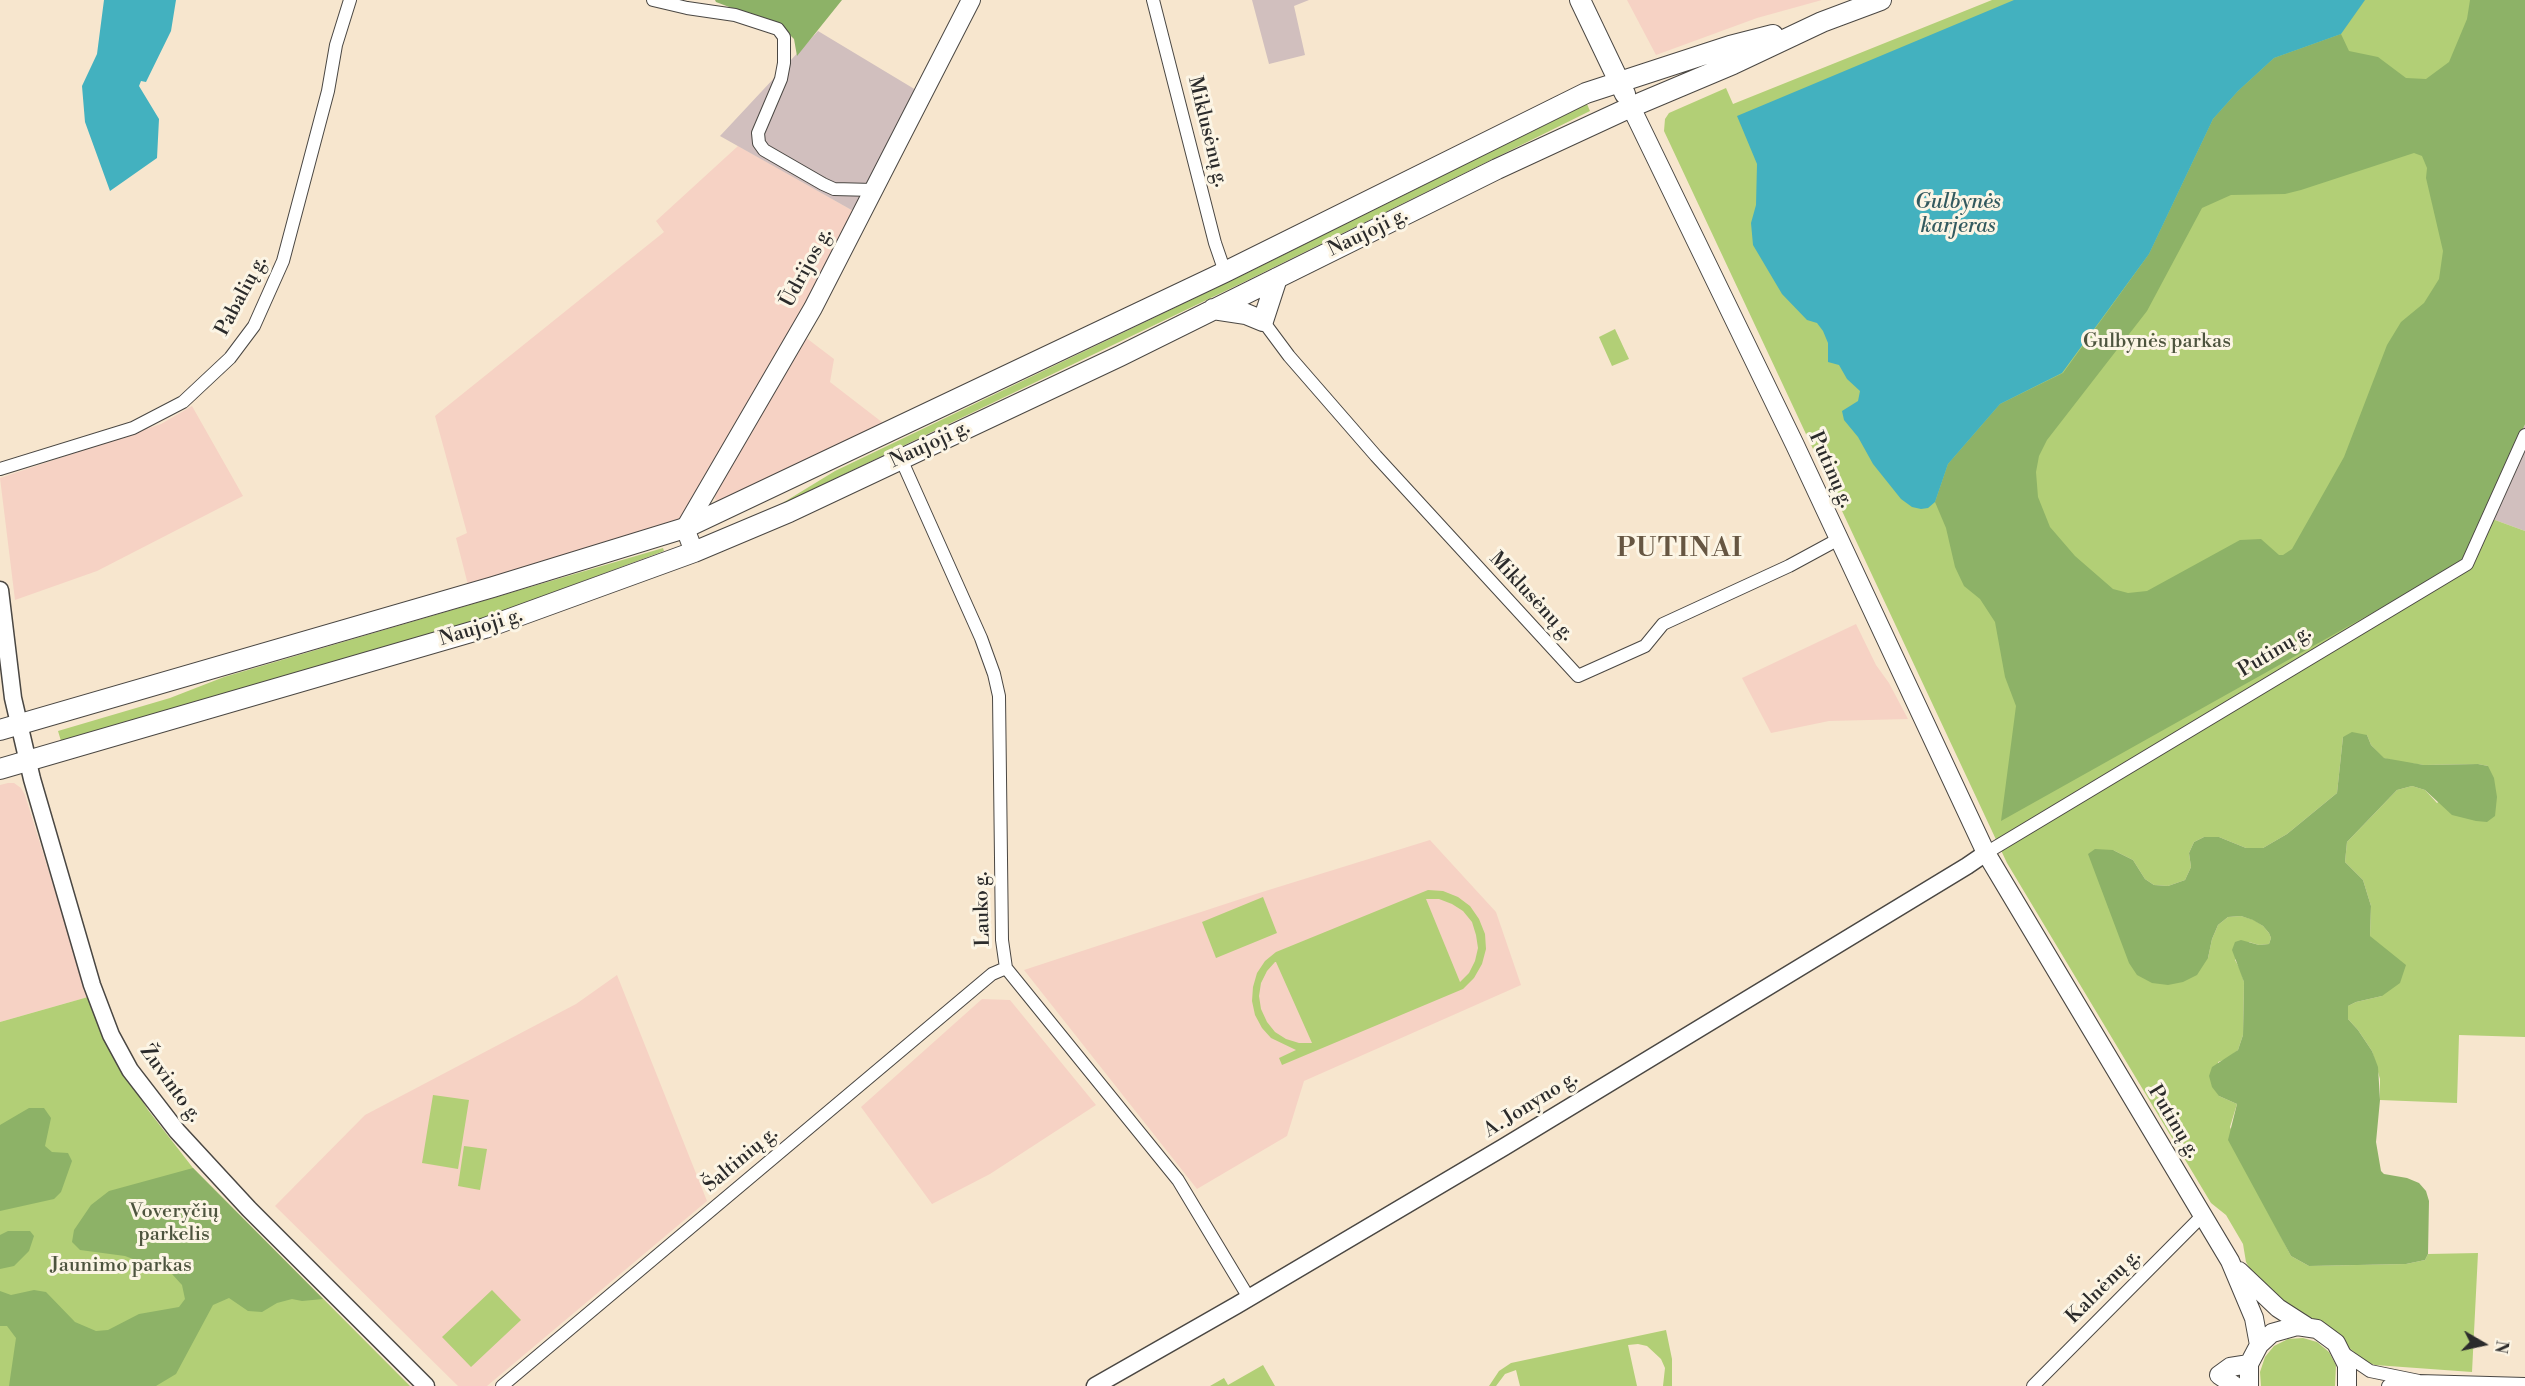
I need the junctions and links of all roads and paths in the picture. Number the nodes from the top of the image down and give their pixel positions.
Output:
1 (350, 0) edge
2 (653, 0) edge
3 (971, 0) edge
4 (1153, 0) edge
5 (1580, 0) edge
6 (1881, 0) edge
7 (1822, 22) junction
8 (1620, 82) junction
9 (1631, 107) junction
10 (873, 190) junction
11 (1226, 272) junction
12 (1277, 278) junction
13 (1213, 309) junction
14 (1263, 321) junction
15 (2525, 435) edge
16 (901, 459) junction
17 (0, 469) edge
18 (685, 528) junction
19 (1837, 540) junction
20 (694, 552) junction
21 (0, 590) edge
22 (20, 724) junction
23 (0, 730) edge
24 (28, 760) junction
25 (0, 769) edge
26 (1986, 853) junction
27 (1006, 968) junction
28 (2202, 1216) junction
29 (2230, 1261) junction
30 (1249, 1298) junction
31 (2306, 1326) junction
32 (2259, 1345) junction
33 (2342, 1352) junction
34 (2250, 1364) junction
35 (2419, 1381) junction
36 (2525, 1383) edge
37 (426, 1386) edge
38 (502, 1386) edge
39 (1095, 1386) edge
40 (2033, 1386) edge
41 (2235, 1386) edge
42 (2249, 1386) edge
43 (2347, 1386) edge
44 (2388, 1386) edge

1 - 17 street, Pabalių g.
2 - 10 street
3 - 10 main road, Ūdrijos g.
4 - 11 street, Miklusėnų g.
5 - 8 main road
6 - 7 main road, Naujoji g.
7 - 8 main road, Naujoji g.
7 - 9 main road, Naujoji g.
8 - 9 main road
8 - 11 main road, Naujoji g.
9 - 12 main road, Naujoji g.
9 - 19 main road, Putinų g.
10 - 18 main road, Ūdrijos g.
11 - 18 main road, Naujoji g.
12 - 13 main road, Naujoji g.
12 - 14 main road
13 - 14 main road
13 - 16 main road, Naujoji g.
14 - 19 street, Miklusėnų g.
15 - 26 street, Putinų g.
16 - 20 main road, Naujoji g.
16 - 27 street, Lauko g.
18 - 20 main road
18 - 22 main road, Naujoji g.
19 - 26 main road, Putinų g.
20 - 24 main road, Naujoji g.
21 - 22 street, Žuvinto g.
22 - 23 main road, Naujoji g.
22 - 24 street, Žuvinto g.
24 - 25 main road, Naujoji g.
24 - 37 street, Žuvinto g.
26 - 28 main road, Putinų g.
26 - 30 street, A. Jonyno g.
27 - 30 street, Lauko g.
27 - 38 street, Šaltinių g.
28 - 29 main road, Putinų g.
28 - 40 street, Kalnėnų g.
29 - 31 main road, Putinų g.
29 - 32 main road, Putinų g.
30 - 39 street, A. Jonyno g.
31 - 32 main road
31 - 33 main road, Putinų g.
32 - 34 main road
33 - 35 street
33 - 43 main road
34 - 41 main road
34 - 42 main road
35 - 36 street
35 - 44 street

